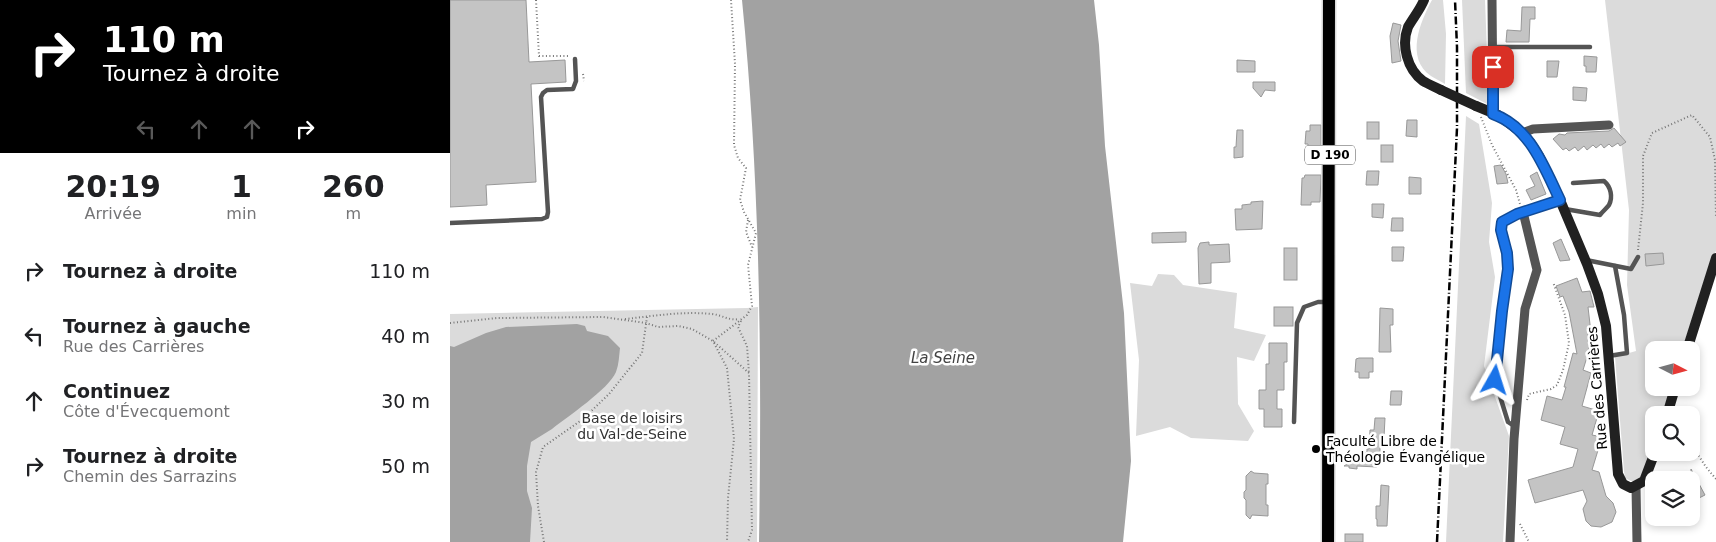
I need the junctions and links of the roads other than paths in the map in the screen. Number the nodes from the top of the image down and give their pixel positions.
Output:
1 (1329, 0) edge
2 (1424, 0) edge
3 (1492, 0) edge
4 (1493, 47) junction
5 (1590, 47) dead end
6 (574, 57) road end
7 (1493, 114) junction
8 (1609, 125) dead end
9 (1522, 133) junction
10 (1573, 183) dead end
11 (1562, 204) junction
12 (1523, 212) junction
13 (450, 223) edge
14 (1638, 257) road end
15 (1716, 258) edge
16 (1585, 260) junction
17 (1616, 266) junction
18 (1330, 306) junction
19 (1690, 341) edge
20 (1608, 356) junction
21 (1294, 422) dead end
22 (1515, 427) junction
23 (1652, 461) edge
24 (1636, 487) junction
25 (1328, 542) edge
26 (1510, 542) edge
27 (1637, 542) edge

1 - 18 main road, D 190
2 - 7 street, Rue des Carrières, bridge
3 - 4 street
4 - 5 lane
4 - 7 street
6 - 13 lane
7 - 9 street, Rue des Carrières
8 - 9 street
9 - 11 street, Rue des Carrières
10 - 11 lane
11 - 12 street
11 - 16 street, Rue des Carrières
12 - 22 street
12 - 22 lane
14 - 17 lane
15 - 19 street
16 - 17 lane
16 - 20 street, Rue des Carrières
17 - 20 lane
18 - 21 lane
18 - 25 main road, D 190
20 - 24 street, Rue des Carrières
22 - 26 street
23 - 24 street
24 - 27 street

